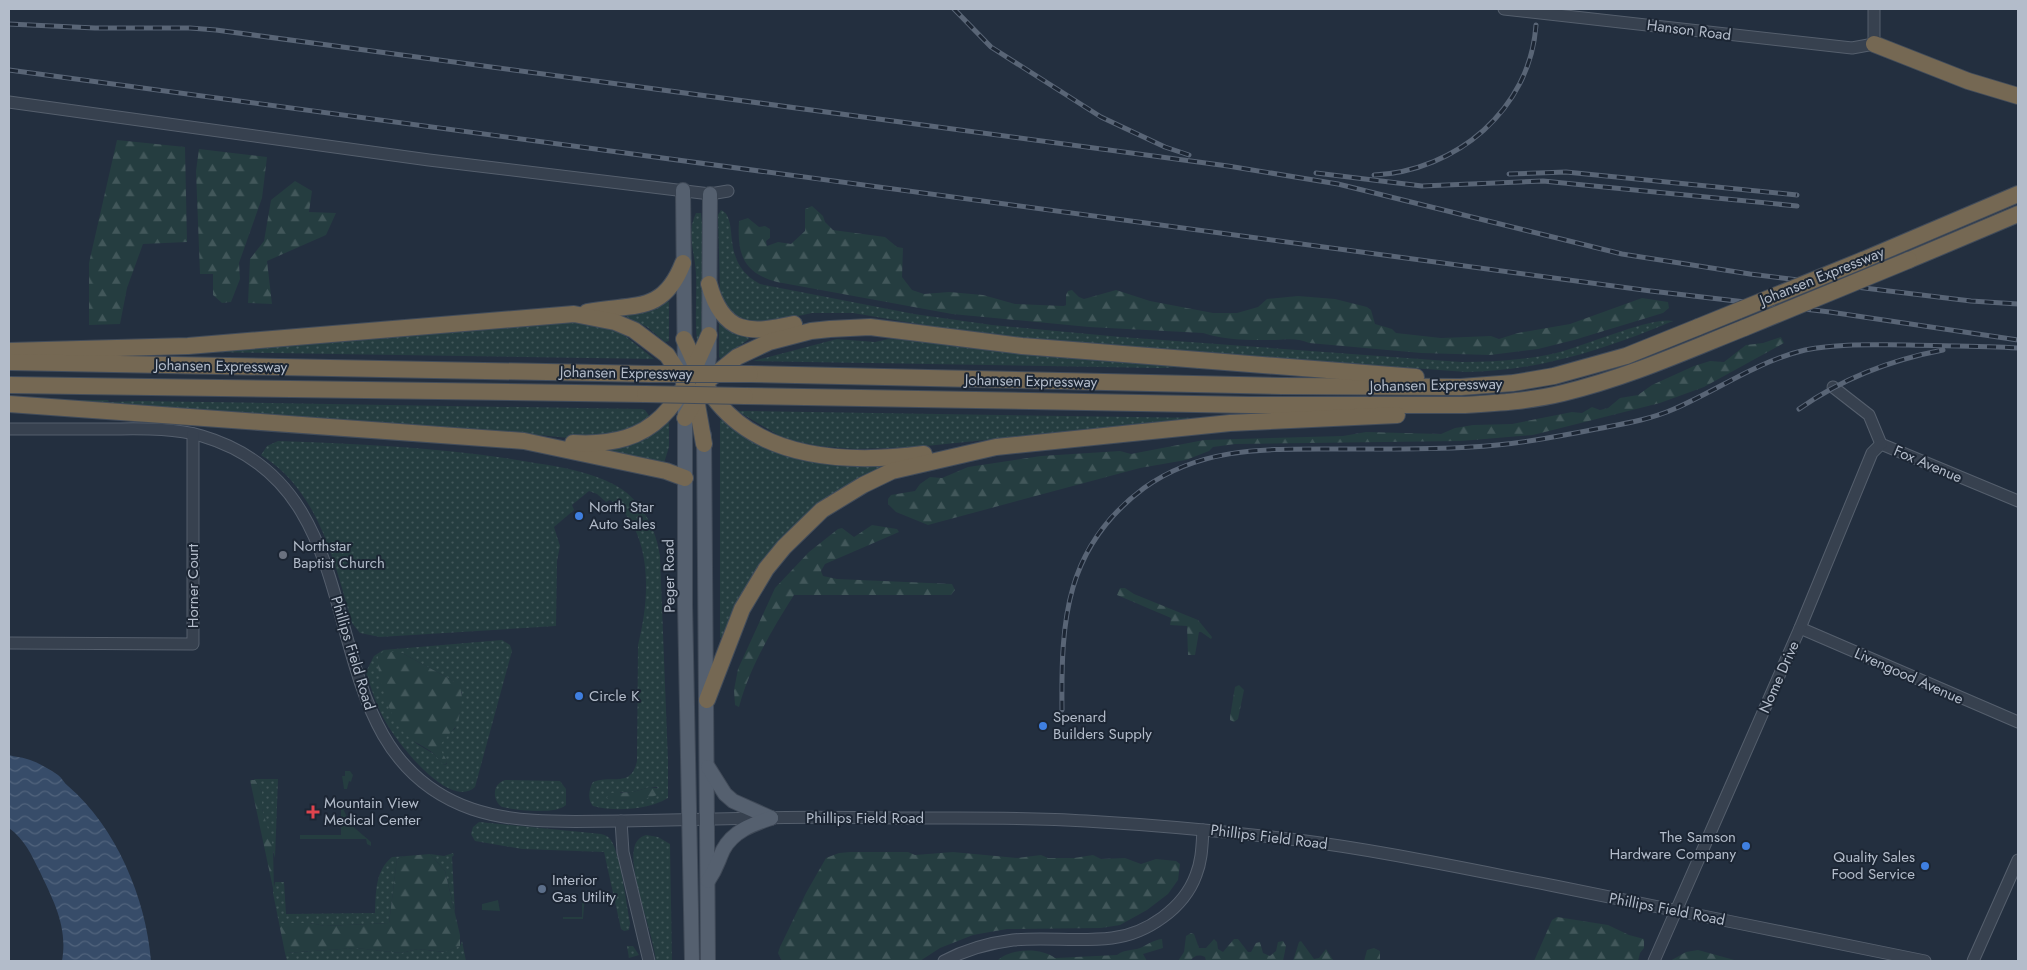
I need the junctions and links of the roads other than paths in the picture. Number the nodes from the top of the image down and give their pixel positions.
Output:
1 (1504, 9) edge
2 (1874, 9) edge
3 (1874, 44) junction
4 (2018, 96) edge
5 (9, 102) edge
6 (684, 190) junction
7 (728, 191) dead end
8 (710, 194) junction
9 (2018, 194) edge
10 (2018, 214) edge
11 (683, 263) junction
12 (709, 284) junction
13 (574, 314) junction
14 (870, 327) junction
15 (709, 335) junction
16 (684, 339) junction
17 (9, 351) edge
18 (9, 362) edge
19 (696, 364) junction
20 (706, 382) junction
21 (685, 383) junction
22 (1513, 383) junction
23 (9, 385) edge
24 (1833, 387) dead end
25 (696, 399) junction
26 (9, 404) edge
27 (1464, 405) junction
28 (685, 418) junction
29 (9, 429) edge
30 (193, 434) junction
31 (541, 443) junction
32 (704, 444) junction
33 (1880, 444) junction
34 (996, 447) junction
35 (685, 478) junction
36 (2018, 501) edge
37 (1800, 628) junction
38 (9, 643) edge
39 (707, 700) junction
40 (2018, 722) edge
41 (708, 767) junction
42 (771, 818) junction
43 (691, 820) junction
44 (707, 820) junction
45 (621, 821) junction
46 (1203, 830) junction
47 (2018, 860) edge
48 (708, 881) junction
49 (1675, 910) junction
50 (649, 961) edge
51 (692, 961) edge
52 (708, 961) edge
53 (944, 961) edge
54 (1654, 961) edge
55 (1925, 961) edge
56 (1973, 961) edge

1 - 3 street, Hanson Road
2 - 3 street
3 - 4 highway
5 - 6 street
6 - 8 street
6 - 11 main road, Peger Road
7 - 8 street
8 - 12 main road
9 - 22 highway, Johansen Expressway, bridge
10 - 27 highway, Johansen Expressway, bridge
11 - 13 highway
11 - 16 main road, Peger Road
12 - 14 highway
12 - 15 main road
13 - 17 highway
13 - 21 highway
14 - 20 highway
14 - 22 highway
15 - 19 highway
15 - 20 main road
16 - 19 highway
16 - 21 main road, Peger Road
18 - 22 highway, Johansen Expressway, bridge
19 - 20 highway
19 - 21 highway
20 - 25 highway
20 - 32 main road
20 - 34 highway
21 - 25 highway
21 - 28 main road, Peger Road
21 - 31 highway
23 - 27 highway, Johansen Expressway, bridge
24 - 33 street, Fox Avenue
25 - 28 highway
25 - 32 highway
26 - 31 highway
27 - 34 highway
28 - 35 main road, Peger Road
29 - 30 street, Phillips Field Road
30 - 38 street, Horner Court
30 - 45 street, Phillips Field Road
31 - 35 highway
32 - 39 main road
33 - 36 street, Fox Avenue
33 - 37 street, Nome Drive
34 - 39 highway
35 - 43 main road, Peger Road
37 - 40 street, Livengood Avenue
37 - 49 street, Nome Drive
39 - 41 main road
41 - 42 main road
41 - 44 main road
42 - 44 street, Phillips Field Road
42 - 46 street, Phillips Field Road
42 - 48 main road
43 - 44 street, Phillips Field Road
43 - 45 street, Phillips Field Road
43 - 51 main road, Peger Road
44 - 48 main road
45 - 50 street
46 - 49 street, Phillips Field Road
46 - 53 street
47 - 56 street
48 - 52 main road
49 - 54 street, Nome Drive
49 - 55 street, Phillips Field Road

